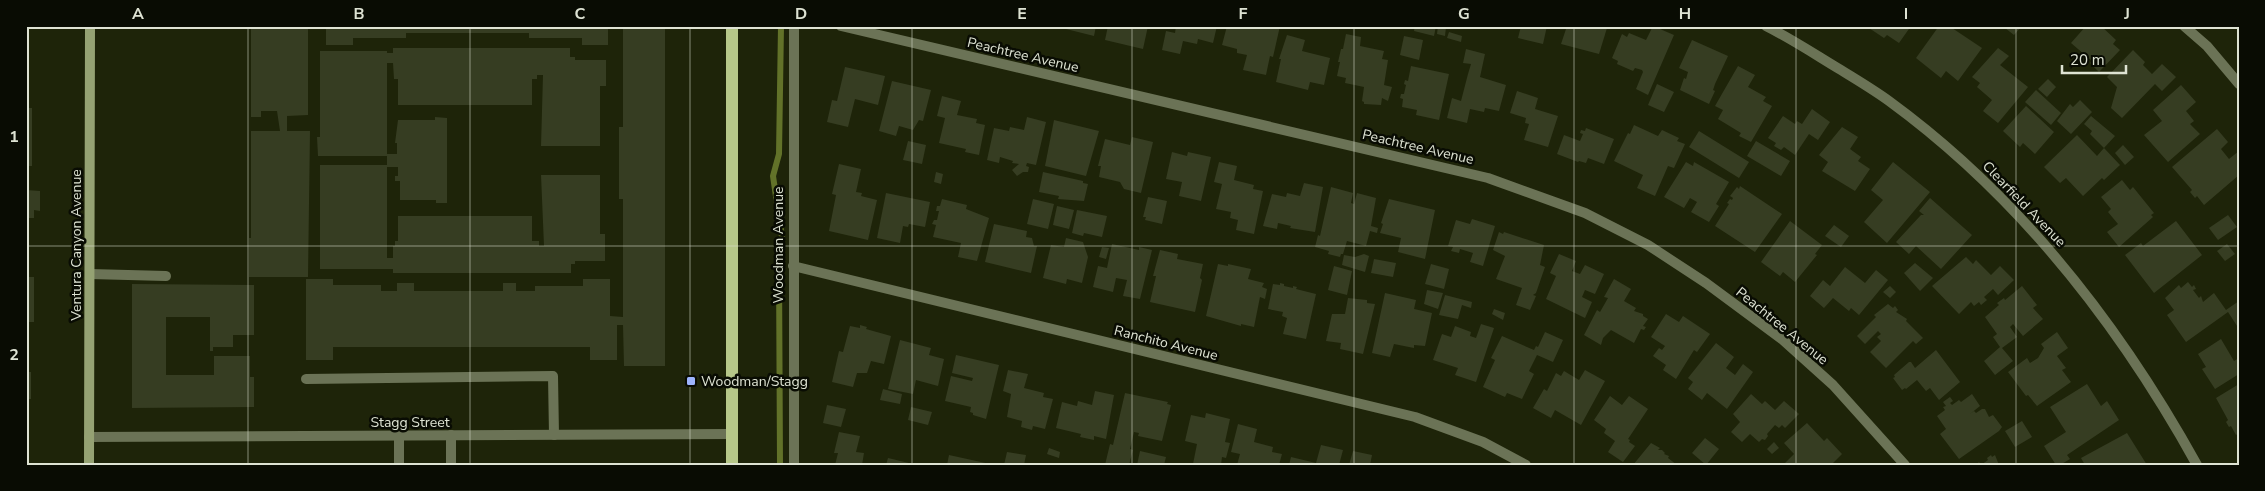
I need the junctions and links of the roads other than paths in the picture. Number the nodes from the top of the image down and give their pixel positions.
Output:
1 (90, 26) edge
2 (732, 26) edge
3 (794, 26) edge
4 (841, 26) edge
5 (1766, 26) edge
6 (2184, 26) edge
7 (2239, 84) edge
8 (793, 266) junction
9 (90, 274) junction
10 (166, 276) dead end
11 (306, 379) dead end
12 (732, 434) junction
13 (451, 435) junction
14 (554, 435) junction
15 (399, 436) junction
16 (89, 437) junction
17 (89, 465) edge
18 (399, 465) edge
19 (451, 465) edge
20 (732, 465) edge
21 (794, 465) edge
22 (1526, 465) edge
23 (1905, 465) edge
24 (2197, 465) edge

1 - 9 street, Ventura Canyon Avenue
2 - 12 main road
3 - 8 street, Woodman Avenue
4 - 23 street, Peachtree Avenue
5 - 24 street, Clearfield Avenue
6 - 7 street
8 - 21 street, Woodman Avenue
8 - 22 street, Ranchito Avenue
9 - 10 street
9 - 16 street, Ventura Canyon Avenue
11 - 14 street
12 - 14 street, Stagg Street
12 - 20 main road
13 - 14 street, Stagg Street
13 - 15 street, Stagg Street
13 - 19 street
15 - 16 street, Stagg Street
15 - 18 street
16 - 17 street, Ventura Canyon Avenue

